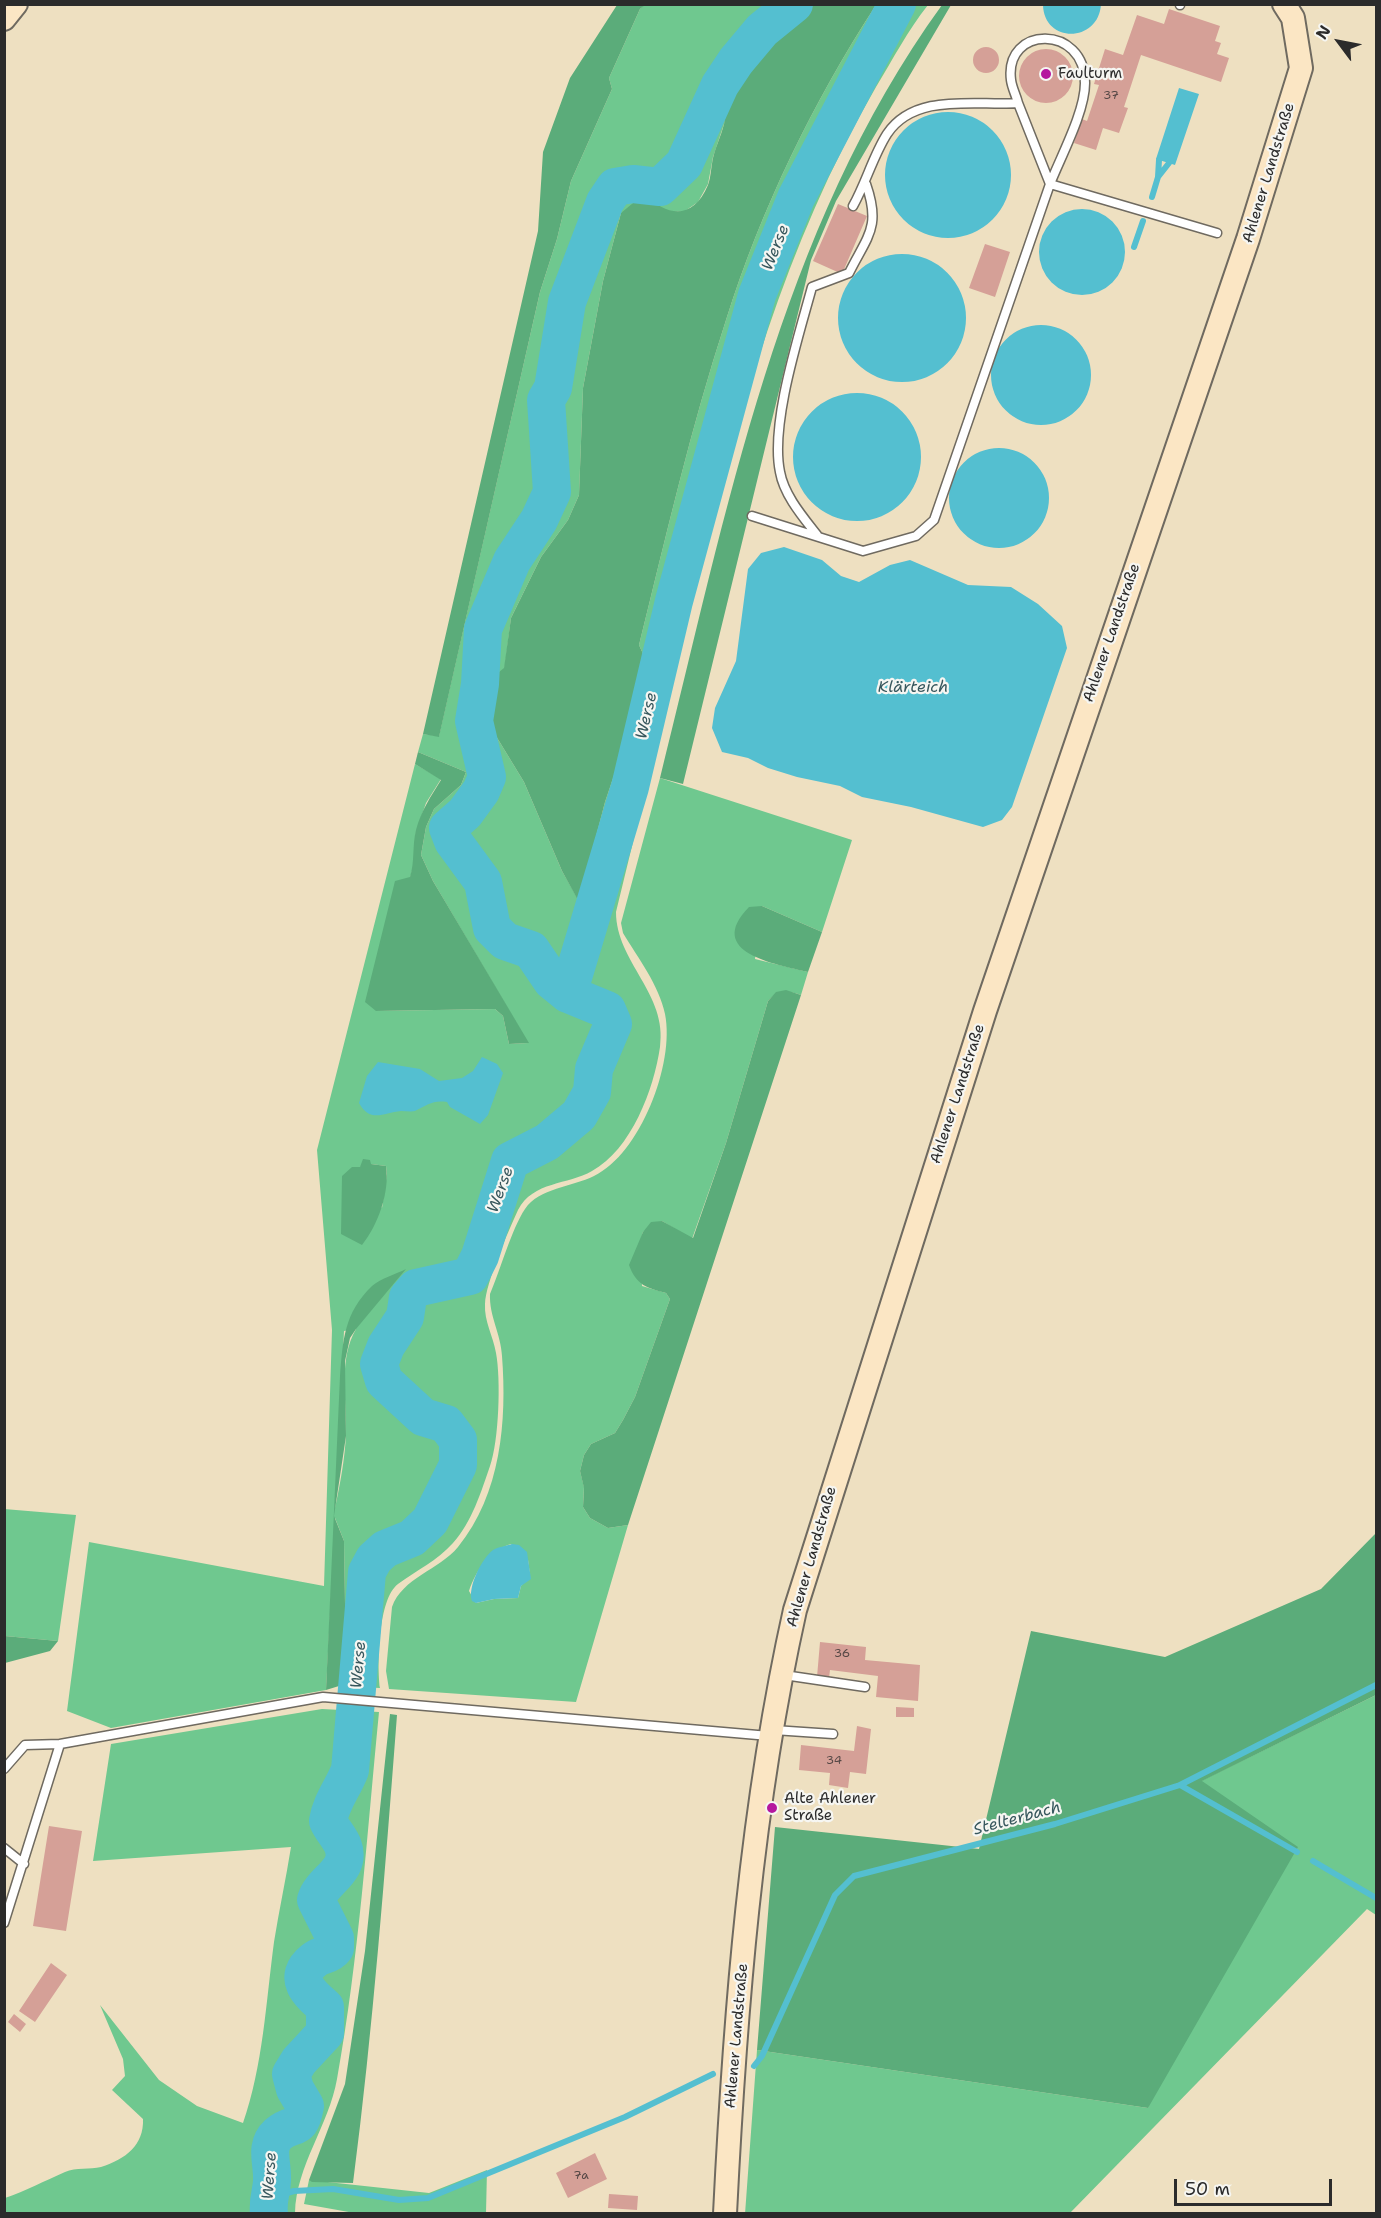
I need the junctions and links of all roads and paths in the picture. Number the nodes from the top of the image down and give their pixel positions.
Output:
1 (16, 4) edge
2 (1291, 11) edge
3 (4, 20) edge
4 (1018, 103) junction
5 (866, 184) junction
6 (1050, 184) junction
7 (853, 206) dead end
8 (1217, 233) dead end
9 (752, 516) dead end
10 (817, 536) junction
11 (780, 1675) junction
12 (865, 1687) dead end
13 (770, 1733) junction
14 (833, 1734) dead end
15 (60, 1744) junction
16 (4, 1769) edge
17 (4, 1848) edge
18 (24, 1864) junction
19 (4, 1923) edge
20 (725, 2214) edge

1 - 3 street
2 - 11 street, Ahlener Landstraße
4 - 5 lane
4 - 6 lane
4 - 6 lane
5 - 7 lane
5 - 10 lane
6 - 8 lane
6 - 10 lane
9 - 10 lane
11 - 12 lane
11 - 13 street, Ahlener Landstraße
13 - 14 lane
13 - 15 lane
13 - 20 street, Ahlener Landstraße
15 - 16 lane
15 - 18 lane
17 - 18 lane
18 - 19 lane

